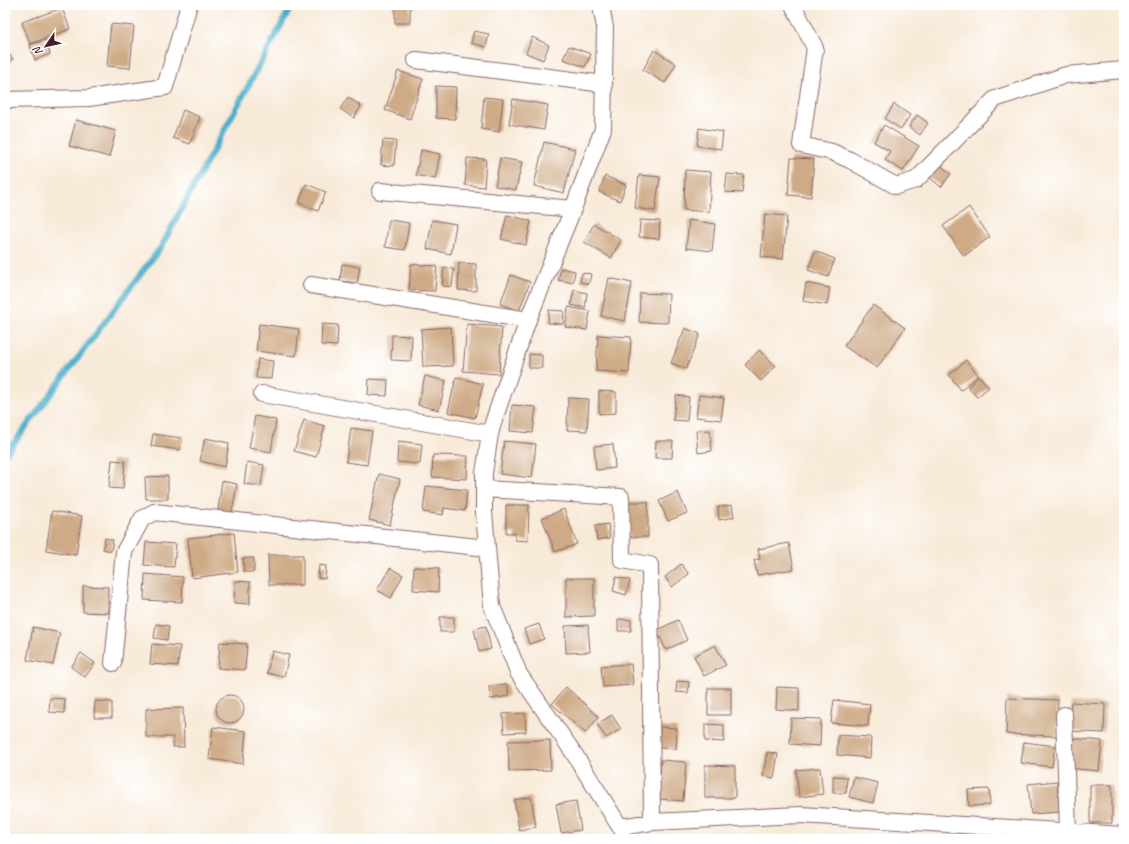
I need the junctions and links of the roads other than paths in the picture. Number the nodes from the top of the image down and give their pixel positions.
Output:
1 (189, 5) edge
2 (601, 5) edge
3 (792, 5) edge
4 (416, 60) dead end
5 (1124, 70) edge
6 (604, 84) junction
7 (5, 100) edge
8 (380, 191) dead end
9 (573, 209) junction
10 (310, 285) dead end
11 (528, 320) junction
12 (262, 394) dead end
13 (490, 434) junction
14 (484, 489) junction
15 (487, 548) junction
16 (113, 662) dead end
17 (1064, 715) dead end
18 (652, 822) junction
19 (1068, 831) junction
20 (1124, 834) edge

1 - 7 street
2 - 6 street
3 - 5 street
4 - 6 street
6 - 9 street
8 - 9 street
9 - 11 street
10 - 11 street
11 - 13 street
12 - 13 street
13 - 14 street
14 - 15 street
14 - 18 street
15 - 16 street
15 - 18 street
17 - 19 street
18 - 19 street
19 - 20 street

